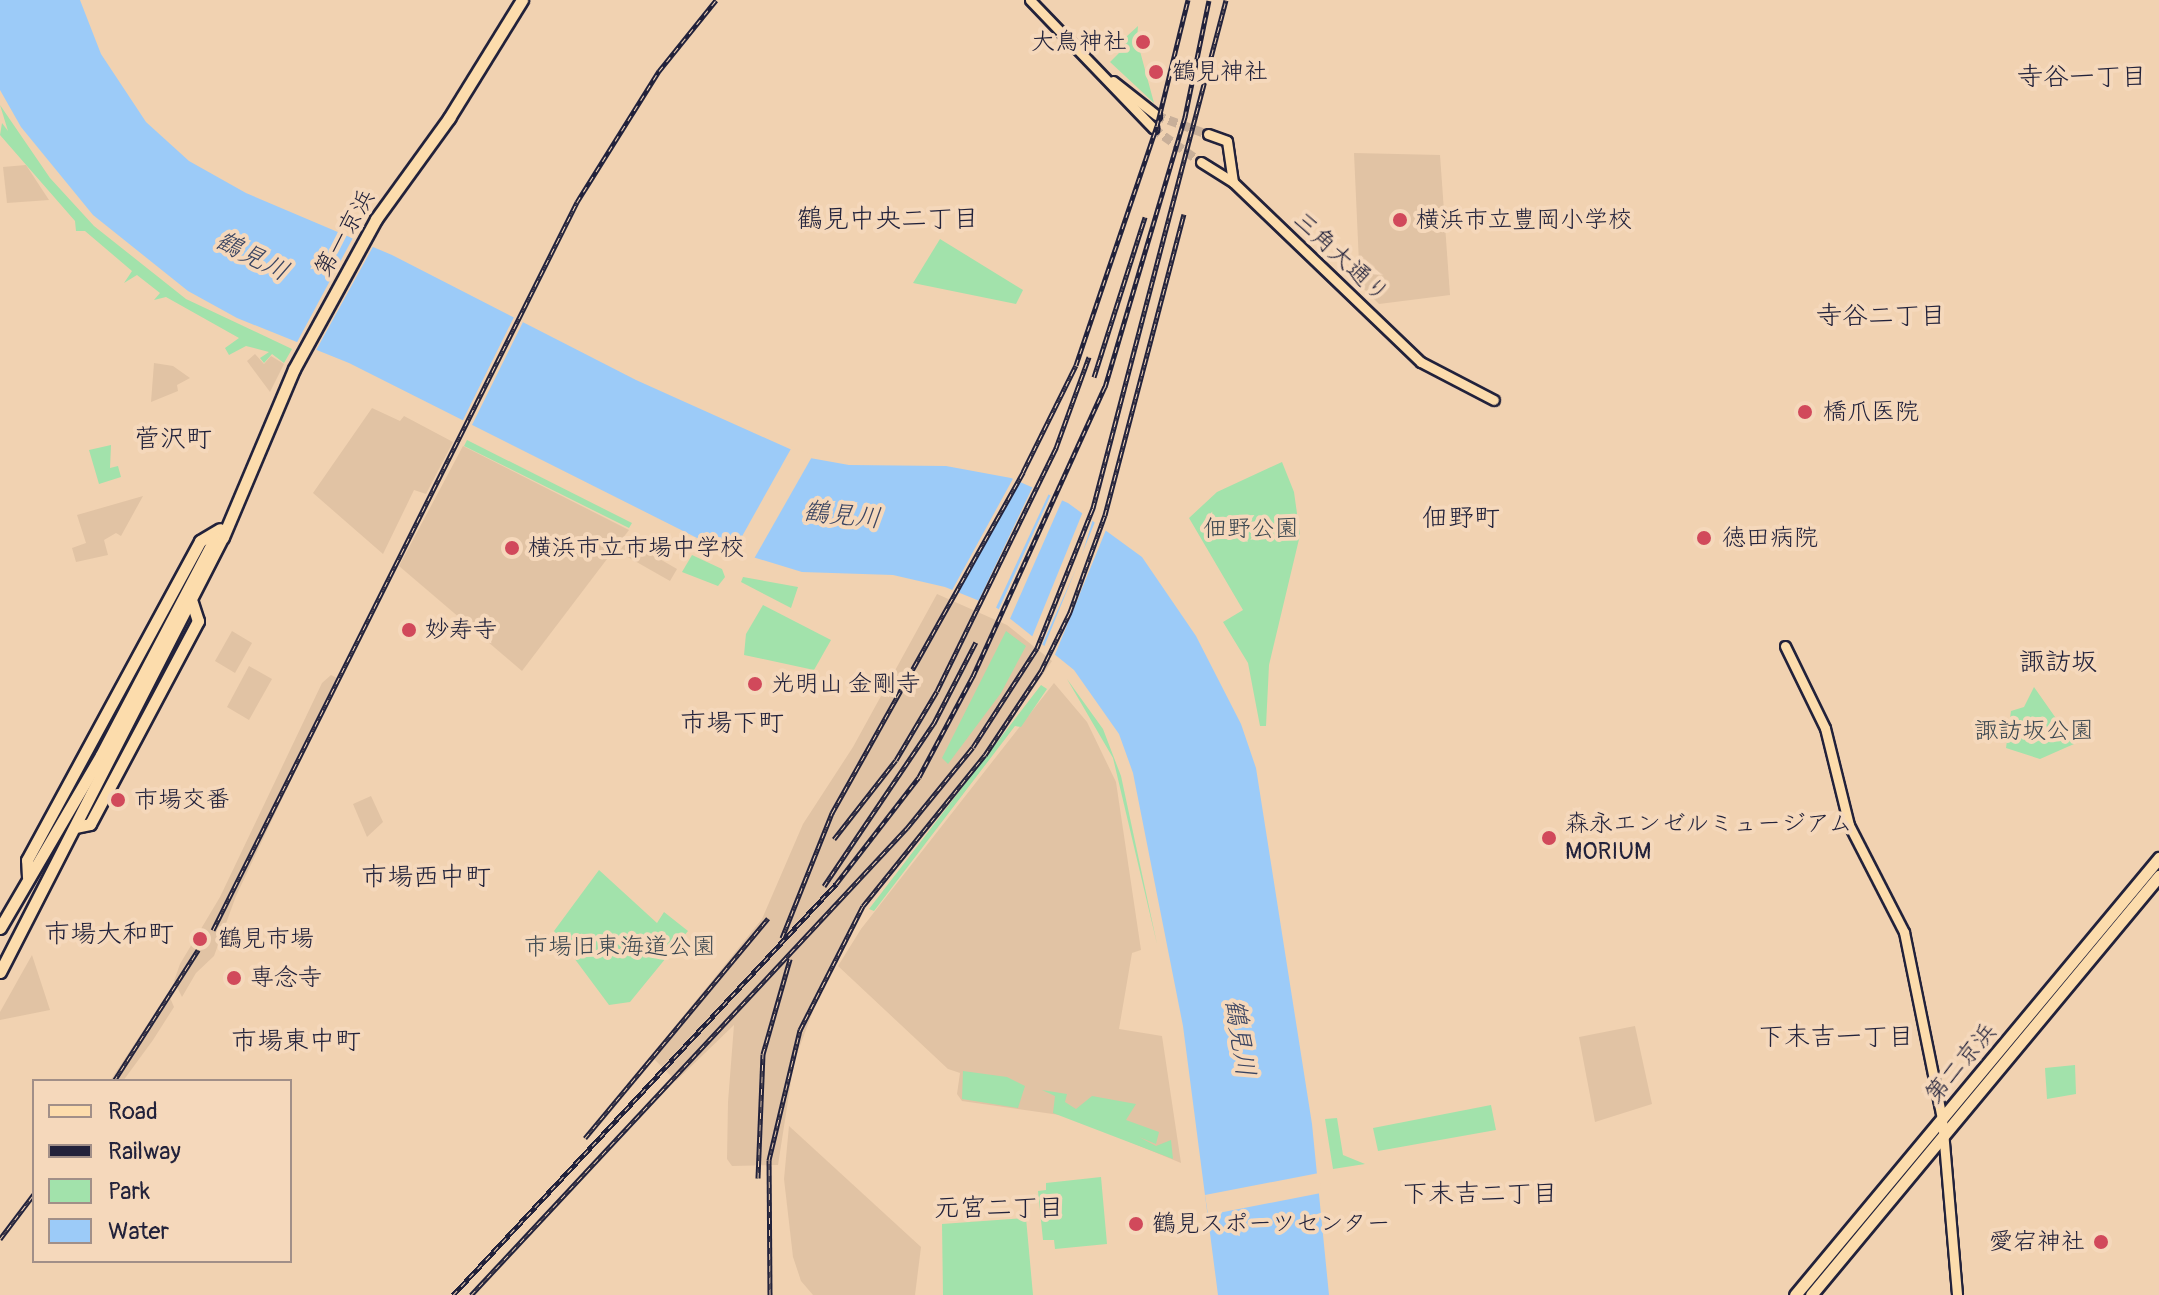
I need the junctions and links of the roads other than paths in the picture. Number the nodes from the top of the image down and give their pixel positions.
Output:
1 (522, 0) edge
2 (1030, 0) edge
3 (1110, 80) junction
4 (1156, 115) tunnel mouth
5 (1153, 128) tunnel mouth
6 (1208, 134) tunnel mouth
7 (1201, 162) tunnel mouth
8 (1233, 182) junction
9 (1494, 400) dead end
10 (234, 504) junction
11 (1787, 647) dead end
12 (2159, 858) edge
13 (2159, 876) edge
14 (0, 928) edge
15 (0, 972) edge
16 (1942, 1119) junction
17 (1943, 1133) junction
18 (1795, 1295) edge
19 (1811, 1295) edge
20 (1957, 1295) edge

1 - 10 highway, 第一京浜
2 - 3 main road
3 - 4 main road
3 - 5 main road
6 - 8 main road
7 - 8 main road, 三角大通り
8 - 9 main road, 三角大通り
10 - 14 highway, 第一京浜
10 - 15 highway, 第一京浜
11 - 16 main road
12 - 16 highway, 第二京浜
13 - 17 highway, 第二京浜
16 - 17 main road
16 - 18 highway, 第二京浜
17 - 19 highway, 第二京浜
17 - 20 main road

